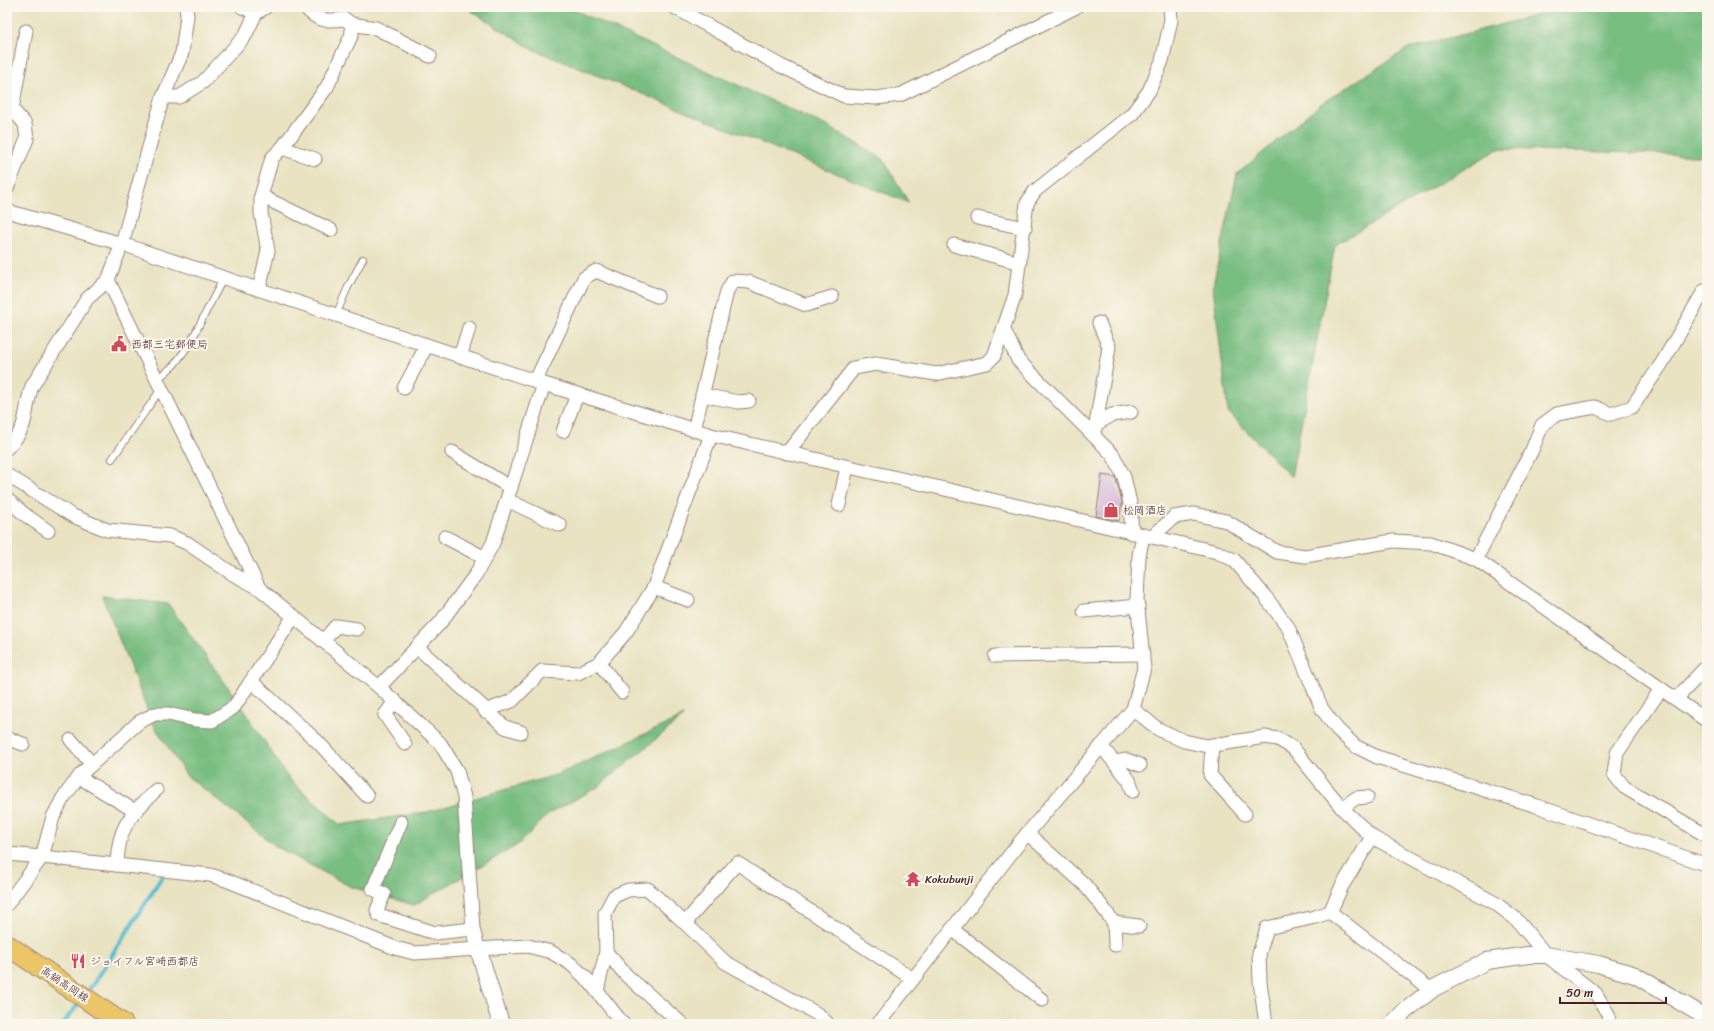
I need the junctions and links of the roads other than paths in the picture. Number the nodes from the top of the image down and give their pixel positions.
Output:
1 (186, 7) edge
2 (242, 7) edge
3 (305, 7) edge
4 (674, 7) edge
5 (1076, 7) edge
6 (1170, 7) edge
7 (261, 10) edge
8 (351, 24) junction
9 (26, 31) dead end
10 (430, 56) dead end
11 (163, 97) junction
12 (282, 148) junction
13 (315, 159) dead end
14 (7, 188) edge
15 (261, 196) junction
16 (7, 211) edge
17 (977, 218) dead end
18 (1024, 228) junction
19 (331, 230) dead end
20 (122, 244) junction
21 (954, 245) dead end
22 (363, 259) dead end
23 (1020, 263) junction
24 (224, 277) junction
25 (108, 280) junction
26 (259, 289) junction
27 (1707, 293) edge
28 (657, 296) dead end
29 (832, 297) dead end
30 (336, 315) junction
31 (1099, 323) dead end
32 (469, 328) dead end
33 (1004, 330) junction
34 (427, 345) junction
35 (460, 357) junction
36 (539, 383) junction
37 (159, 384) junction
38 (404, 388) dead end
39 (577, 394) junction
40 (702, 395) junction
41 (749, 401) dead end
42 (1130, 412) dead end
43 (694, 430) junction
44 (1095, 430) junction
45 (563, 431) dead end
46 (711, 435) junction
47 (7, 448) edge
48 (452, 452) dead end
49 (787, 452) junction
50 (112, 459) dead end
51 (847, 467) junction
52 (7, 475) edge
53 (509, 494) junction
54 (7, 499) edge
55 (839, 505) dead end
56 (560, 525) dead end
57 (48, 531) dead end
58 (1142, 535) junction
59 (446, 537) dead end
60 (485, 558) junction
61 (1476, 559) junction
62 (654, 587) junction
63 (259, 588) junction
64 (688, 600) dead end
65 (1138, 606) junction
66 (1084, 611) dead end
67 (294, 616) junction
68 (357, 629) dead end
69 (323, 641) junction
70 (417, 647) junction
71 (1143, 654) junction
72 (995, 656) dead end
73 (599, 662) junction
74 (1707, 666) edge
75 (250, 681) junction
76 (380, 687) junction
77 (1661, 689) junction
78 (622, 692) dead end
79 (1676, 699) junction
80 (395, 701) junction
81 (1133, 709) junction
82 (485, 711) junction
83 (1707, 721) edge
84 (522, 732) dead end
85 (7, 738) edge
86 (71, 740) dead end
87 (23, 744) dead end
88 (405, 744) dead end
89 (1212, 745) junction
90 (1101, 746) junction
91 (1116, 762) junction
92 (92, 764) junction
93 (1140, 765) dead end
94 (79, 777) junction
95 (156, 790) dead end
96 (1133, 791) dead end
97 (367, 796) dead end
98 (1367, 797) dead end
99 (1342, 808) junction
100 (135, 811) junction
101 (1245, 814) dead end
102 (401, 822) dead end
103 (1028, 833) junction
104 (1707, 836) edge
105 (1372, 837) junction
106 (7, 854) edge
107 (42, 856) junction
108 (117, 865) junction
109 (1707, 865) edge
110 (7, 904) edge
111 (1330, 912) junction
112 (686, 923) junction
113 (1114, 923) junction
114 (1139, 926) dead end
115 (473, 929) junction
116 (952, 929) junction
117 (7, 944) edge
118 (1115, 945) dead end
119 (478, 948) junction
120 (606, 952) junction
121 (1546, 954) junction
122 (913, 979) junction
123 (1431, 990) junction
124 (597, 991) junction
125 (1042, 1000) dead end
126 (1707, 1018) edge
127 (884, 1022) edge
128 (123, 1024) edge
129 (501, 1024) edge
130 (623, 1024) edge
131 (682, 1024) edge
132 (828, 1024) edge
133 (1266, 1024) edge
134 (1392, 1024) edge
135 (1610, 1024) edge

1 - 11 street
2 - 7 street
3 - 8 street
4 - 5 street
6 - 18 street
7 - 11 street
8 - 10 street
8 - 12 street
9 - 14 street
11 - 20 street
12 - 13 street
12 - 15 street
15 - 19 street
15 - 26 street
16 - 20 street
17 - 18 street
18 - 23 street
20 - 24 street
20 - 25 street
21 - 23 street
22 - 30 lane
23 - 33 street
24 - 26 street
24 - 37 lane
25 - 37 street
25 - 47 street
26 - 30 street
27 - 61 street
28 - 36 street
29 - 40 street
30 - 34 street
31 - 44 street
32 - 35 street
33 - 44 street
33 - 49 street
34 - 35 street
34 - 38 street
35 - 36 street
36 - 39 street
36 - 53 street
37 - 50 lane
37 - 63 street
39 - 43 street
39 - 45 street
40 - 41 street
40 - 43 street
42 - 44 street
43 - 46 street
44 - 58 street
46 - 49 street
46 - 62 street
48 - 53 street
49 - 51 street
51 - 55 street
51 - 58 street
52 - 63 street
53 - 56 street
53 - 60 street
54 - 57 street
58 - 61 street
58 - 65 street
58 - 109 street
59 - 60 street
60 - 70 street
61 - 77 street
62 - 64 street
62 - 73 street
63 - 67 street
65 - 66 street
65 - 71 street
67 - 69 street
67 - 75 street
68 - 69 street
69 - 76 street
70 - 76 street
70 - 82 street
71 - 72 street
71 - 81 street
73 - 78 street
73 - 82 street
74 - 79 street
75 - 92 street
75 - 97 street
76 - 80 street
77 - 79 street
77 - 104 street
79 - 83 street
80 - 88 street
80 - 115 street
81 - 89 street
81 - 90 street
82 - 84 street
85 - 87 street
86 - 92 street
89 - 99 street
89 - 101 street
90 - 91 street
90 - 103 street
91 - 93 street
91 - 96 street
92 - 94 street
94 - 100 street
94 - 107 street
95 - 100 street
98 - 99 street
99 - 105 street
100 - 108 street
102 - 115 street
103 - 113 street
103 - 116 street
105 - 111 street
105 - 121 street
106 - 107 street
107 - 108 street
107 - 110 street
108 - 119 street
111 - 123 street
111 - 133 street
112 - 120 street
112 - 122 street
112 - 132 street
113 - 114 street
113 - 118 street
115 - 119 street
116 - 122 street
116 - 125 street
117 - 128 main road, 高鍋高岡線
119 - 124 street
119 - 129 street
120 - 124 street
120 - 131 street
121 - 123 street
121 - 126 street
121 - 135 street
122 - 127 street
123 - 134 street
124 - 130 street

